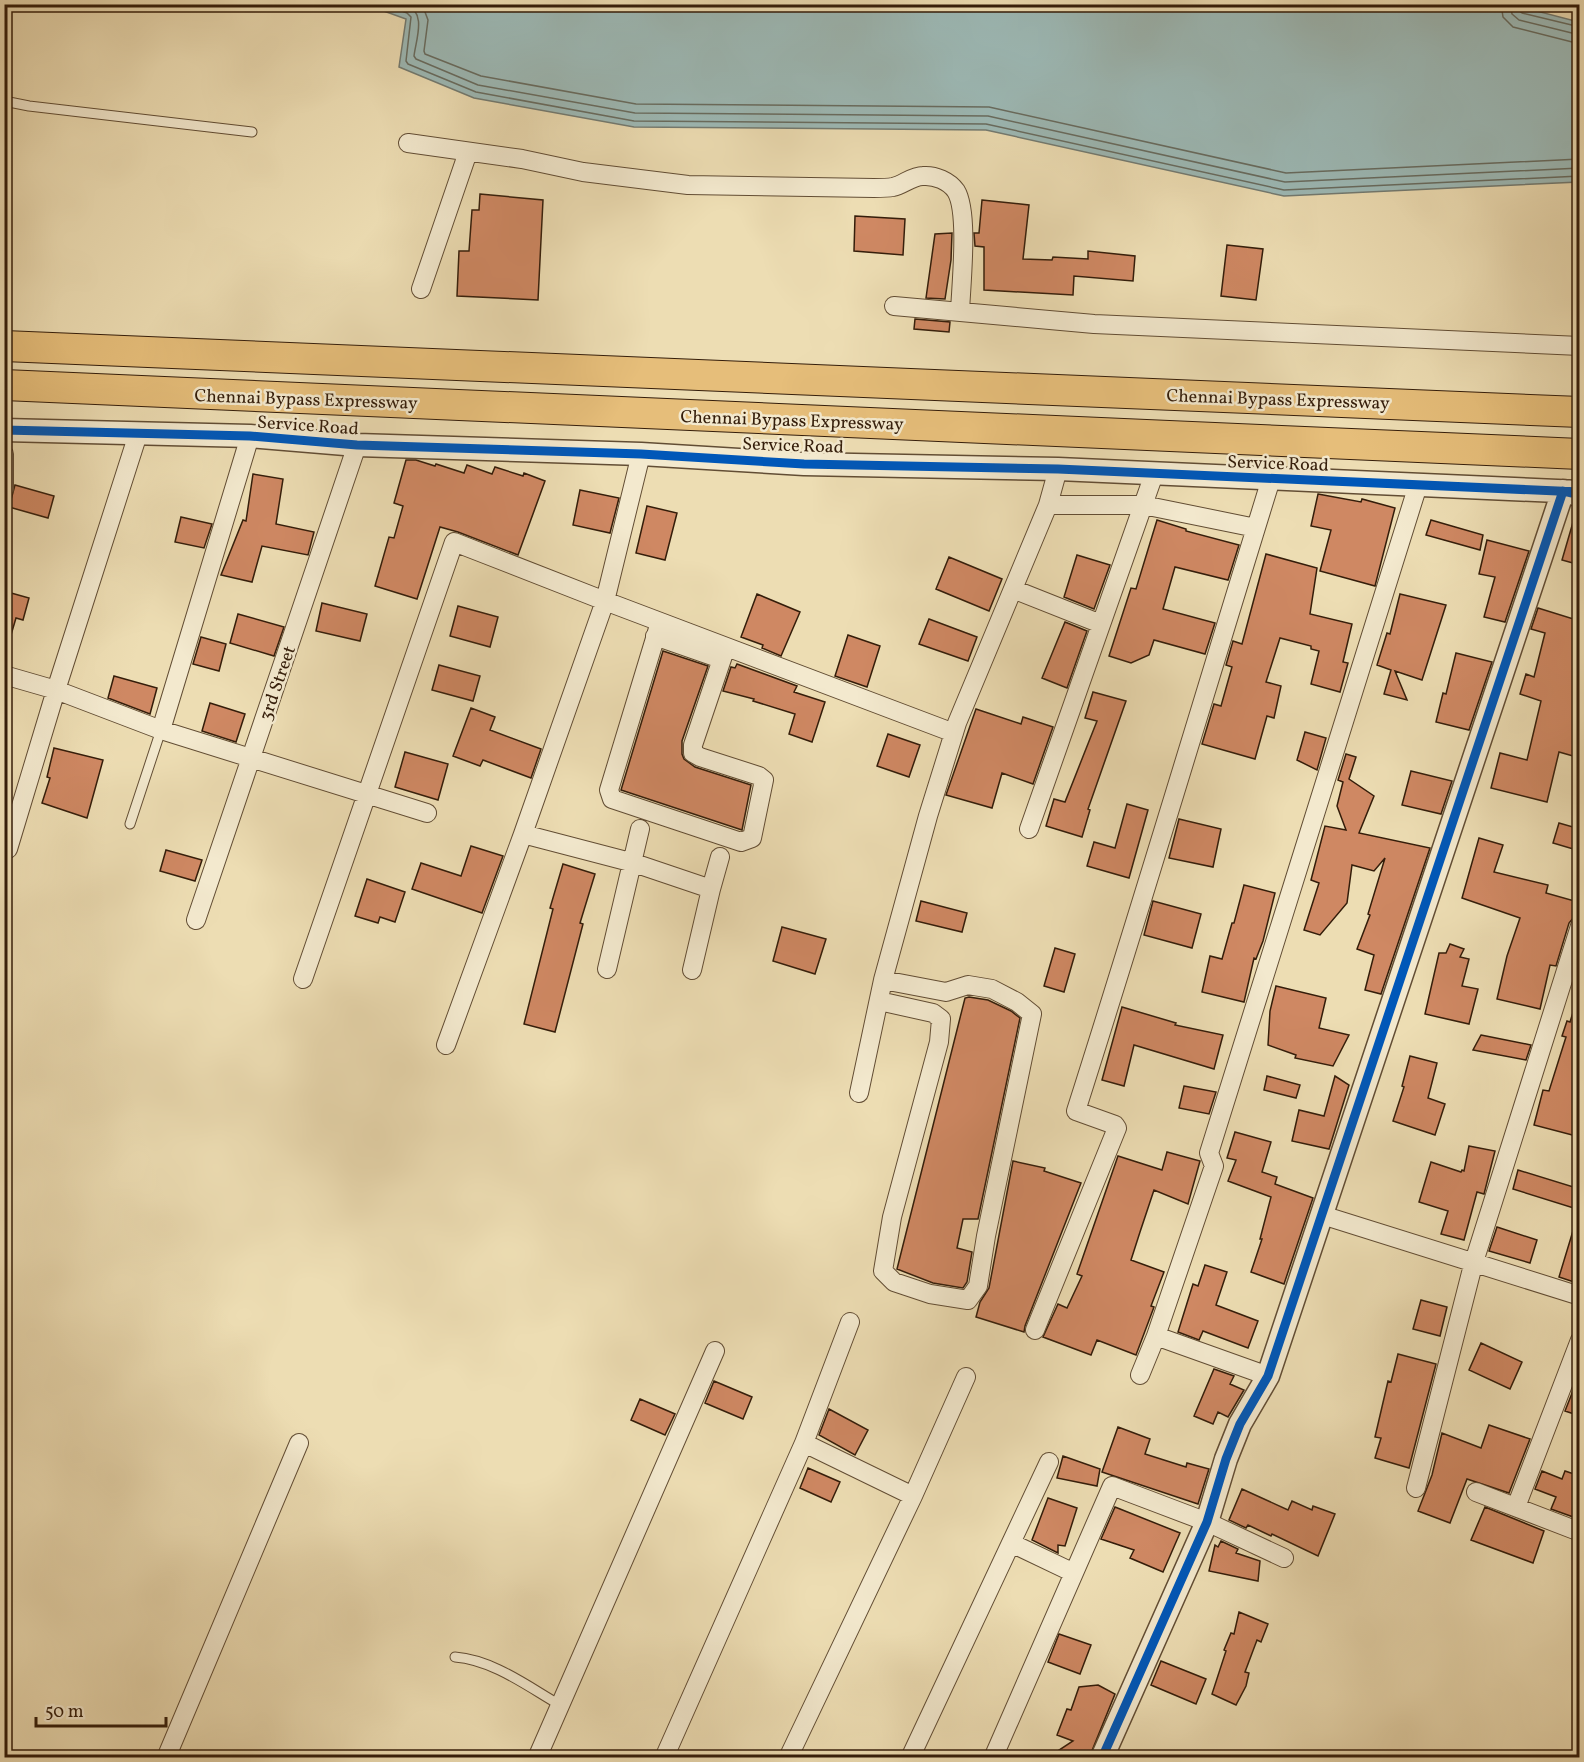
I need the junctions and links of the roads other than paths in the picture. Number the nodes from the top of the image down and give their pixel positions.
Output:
1 (4, 101) edge
2 (252, 132) dead end
3 (408, 143) dead end
4 (468, 152) junction
5 (421, 289) dead end
6 (894, 306) dead end
7 (960, 312) junction
8 (4, 346) edge
9 (1580, 346) edge
10 (4, 385) edge
11 (1580, 412) edge
12 (4, 430) edge
13 (138, 434) junction
14 (250, 436) junction
15 (357, 445) junction
16 (4, 454) edge
17 (641, 454) junction
18 (1580, 454) edge
19 (1058, 469) junction
20 (1154, 474) junction
21 (1271, 479) junction
22 (1418, 485) junction
23 (4, 489) edge
24 (1574, 493) edge
25 (1048, 505) junction
26 (1143, 505) junction
27 (1256, 528) junction
28 (1013, 589) junction
29 (604, 601) junction
30 (1101, 624) junction
31 (658, 629) junction
32 (724, 653) junction
33 (4, 675) edge
34 (56, 690) junction
35 (161, 730) junction
36 (954, 734) junction
37 (251, 759) junction
38 (368, 795) junction
39 (427, 813) dead end
40 (130, 824) dead end
41 (1029, 828) dead end
42 (640, 829) dead end
43 (523, 834) junction
44 (8, 849) dead end
45 (720, 857) dead end
46 (634, 862) junction
47 (711, 889) junction
48 (196, 920) dead end
49 (1580, 926) edge
50 (607, 969) dead end
51 (692, 970) dead end
52 (303, 979) dead end
53 (883, 980) junction
54 (879, 1001) junction
55 (446, 1045) dead end
56 (859, 1093) dead end
57 (1322, 1215) junction
58 (1473, 1264) junction
59 (1580, 1296) edge
60 (849, 1322) dead end
61 (1035, 1330) dead end
62 (1156, 1336) junction
63 (1580, 1340) edge
64 (715, 1351) dead end
65 (1140, 1375) dead end
66 (1268, 1376) junction
67 (966, 1377) dead end
68 (299, 1443) dead end
69 (804, 1443) junction
70 (1049, 1462) dead end
71 (1416, 1488) dead end
72 (1476, 1492) dead end
73 (913, 1496) junction
74 (1516, 1507) junction
75 (1207, 1522) junction
76 (1580, 1532) edge
77 (1011, 1543) junction
78 (1284, 1558) dead end
79 (1074, 1573) junction
80 (455, 1657) dead end
81 (560, 1705) junction
82 (166, 1758) edge
83 (537, 1758) edge
84 (664, 1758) edge
85 (788, 1758) edge
86 (910, 1758) edge
87 (993, 1758) edge
88 (1102, 1758) edge

1 - 2 lane
3 - 4 street
4 - 5 street
4 - 7 street
6 - 7 street
7 - 9 street
8 - 11 highway, Chennai Bypass Expressway
10 - 18 highway, Chennai Bypass Expressway
12 - 13 street, Service Road
13 - 14 street, Service Road
13 - 34 street
14 - 15 street, Service Road
14 - 35 street
15 - 17 street, Service Road
15 - 37 street, 3rd Street
16 - 23 street
17 - 19 street, Service Road
17 - 29 street
19 - 20 street, Service Road
19 - 25 street
20 - 21 street, Service Road
20 - 26 street
21 - 22 street, Service Road
21 - 27 street
22 - 24 street, Service Road
22 - 62 street
24 - 57 street
25 - 26 street
25 - 28 street
26 - 27 street
26 - 30 street
27 - 61 street
28 - 30 street
28 - 36 street
29 - 31 street
29 - 38 street
29 - 43 street
30 - 41 street
31 - 32 street
31 - 32 street
32 - 36 street
33 - 34 street
34 - 35 street
34 - 44 street
35 - 37 street
35 - 40 lane
36 - 53 street
37 - 38 street
37 - 48 street, 3rd Street
38 - 39 street
38 - 52 street
42 - 46 street
43 - 46 street
43 - 55 street
45 - 47 street
46 - 47 street
46 - 50 street
47 - 51 street
49 - 58 street
53 - 54 street
53 - 54 street
54 - 56 street
57 - 58 street
57 - 66 street
58 - 59 street
58 - 71 street
60 - 69 street
62 - 65 street
62 - 66 street
63 - 74 street
64 - 81 street
66 - 75 street
67 - 73 street
68 - 82 street
69 - 73 street
69 - 84 street
70 - 77 street
72 - 74 street
73 - 85 street
74 - 76 street
75 - 78 street
75 - 79 street
75 - 88 street
77 - 79 street
77 - 86 street
79 - 87 street
80 - 81 lane
81 - 83 street

